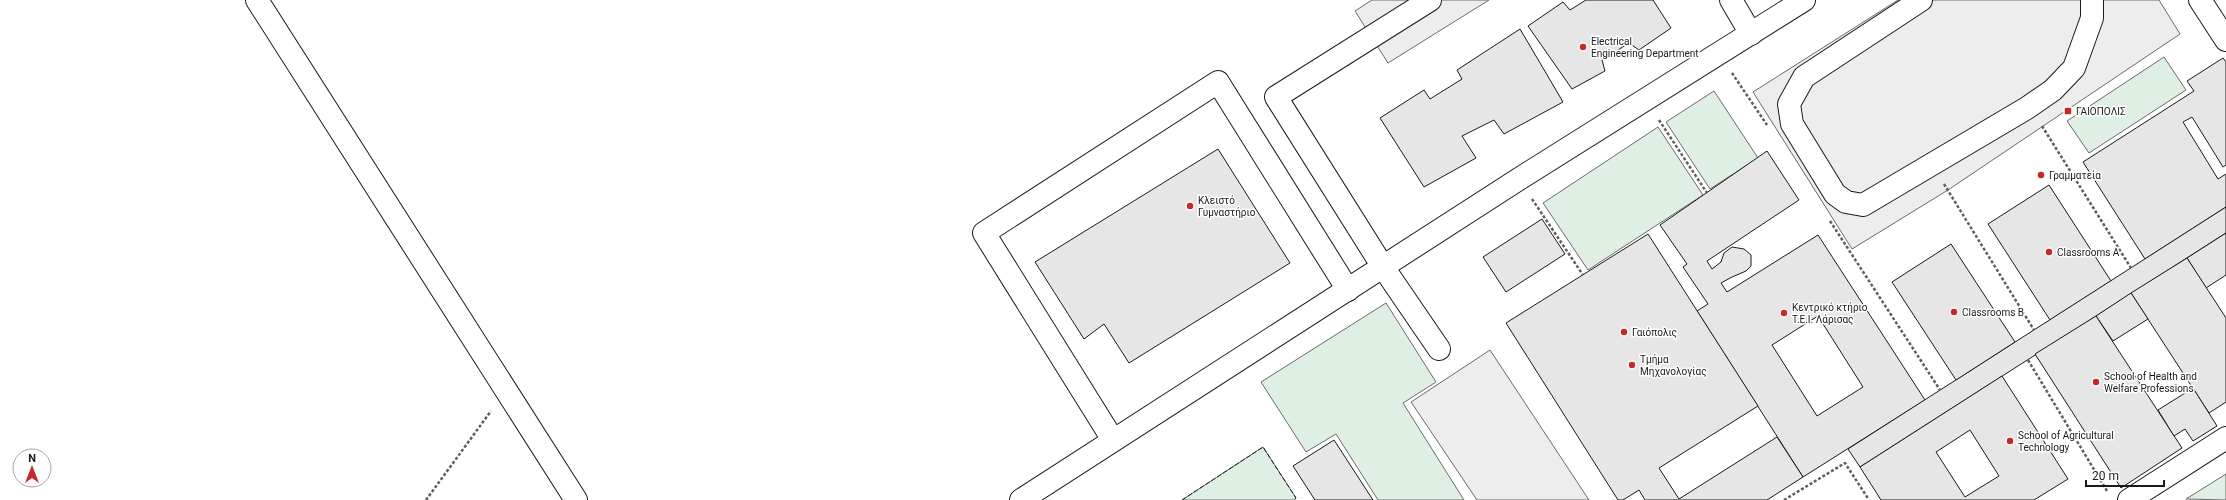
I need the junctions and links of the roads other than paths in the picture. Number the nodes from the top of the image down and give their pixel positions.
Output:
1 (258, 0) edge
2 (1430, 0) edge
3 (1730, 0) edge
4 (1804, 0) edge
5 (1921, 0) edge
6 (2092, 0) edge
7 (2200, 0) edge
8 (1750, 34) junction
9 (2226, 40) edge
10 (1383, 267) junction
11 (1348, 290) junction
12 (1439, 349) dead end
13 (2226, 438) edge
14 (1113, 440) junction
15 (576, 500) edge
16 (1021, 500) edge
17 (2129, 500) edge

1 - 15 street
2 - 10 street
3 - 8 street
4 - 8 street
5 - 6 street
7 - 9 street
8 - 10 street
10 - 11 street
10 - 12 street
11 - 14 street
11 - 14 street
13 - 17 street
14 - 16 street

